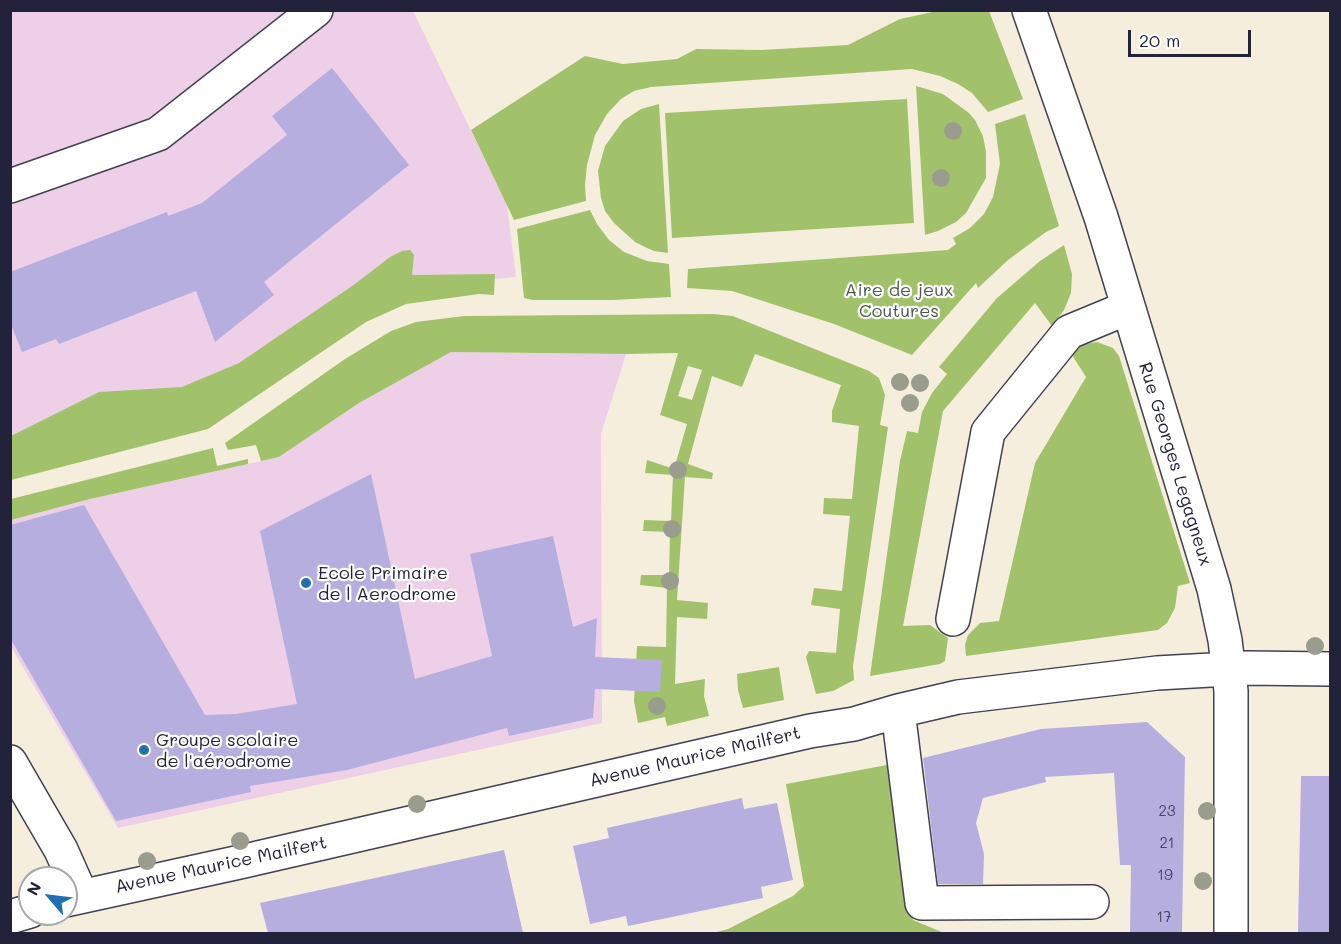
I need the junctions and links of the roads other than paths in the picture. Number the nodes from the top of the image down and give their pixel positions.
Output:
1 (316, 10) edge
2 (1029, 10) edge
3 (10, 186) edge
4 (1127, 308) junction
5 (953, 619) dead end
6 (1228, 669) junction
7 (1330, 669) edge
8 (898, 711) junction
9 (10, 762) edge
10 (65, 866) edge
11 (78, 896) edge
12 (1092, 902) dead end
13 (1231, 933) edge

1 - 3 street
2 - 4 street, Rue Georges Legagneux
4 - 5 street
4 - 6 street, Rue Georges Legagneux
6 - 7 street, Avenue Maurice Mailfert
6 - 8 street, Avenue Maurice Mailfert
6 - 13 street, Rue Georges Legagneux
8 - 11 street, Avenue Maurice Mailfert
8 - 12 street
9 - 10 street

